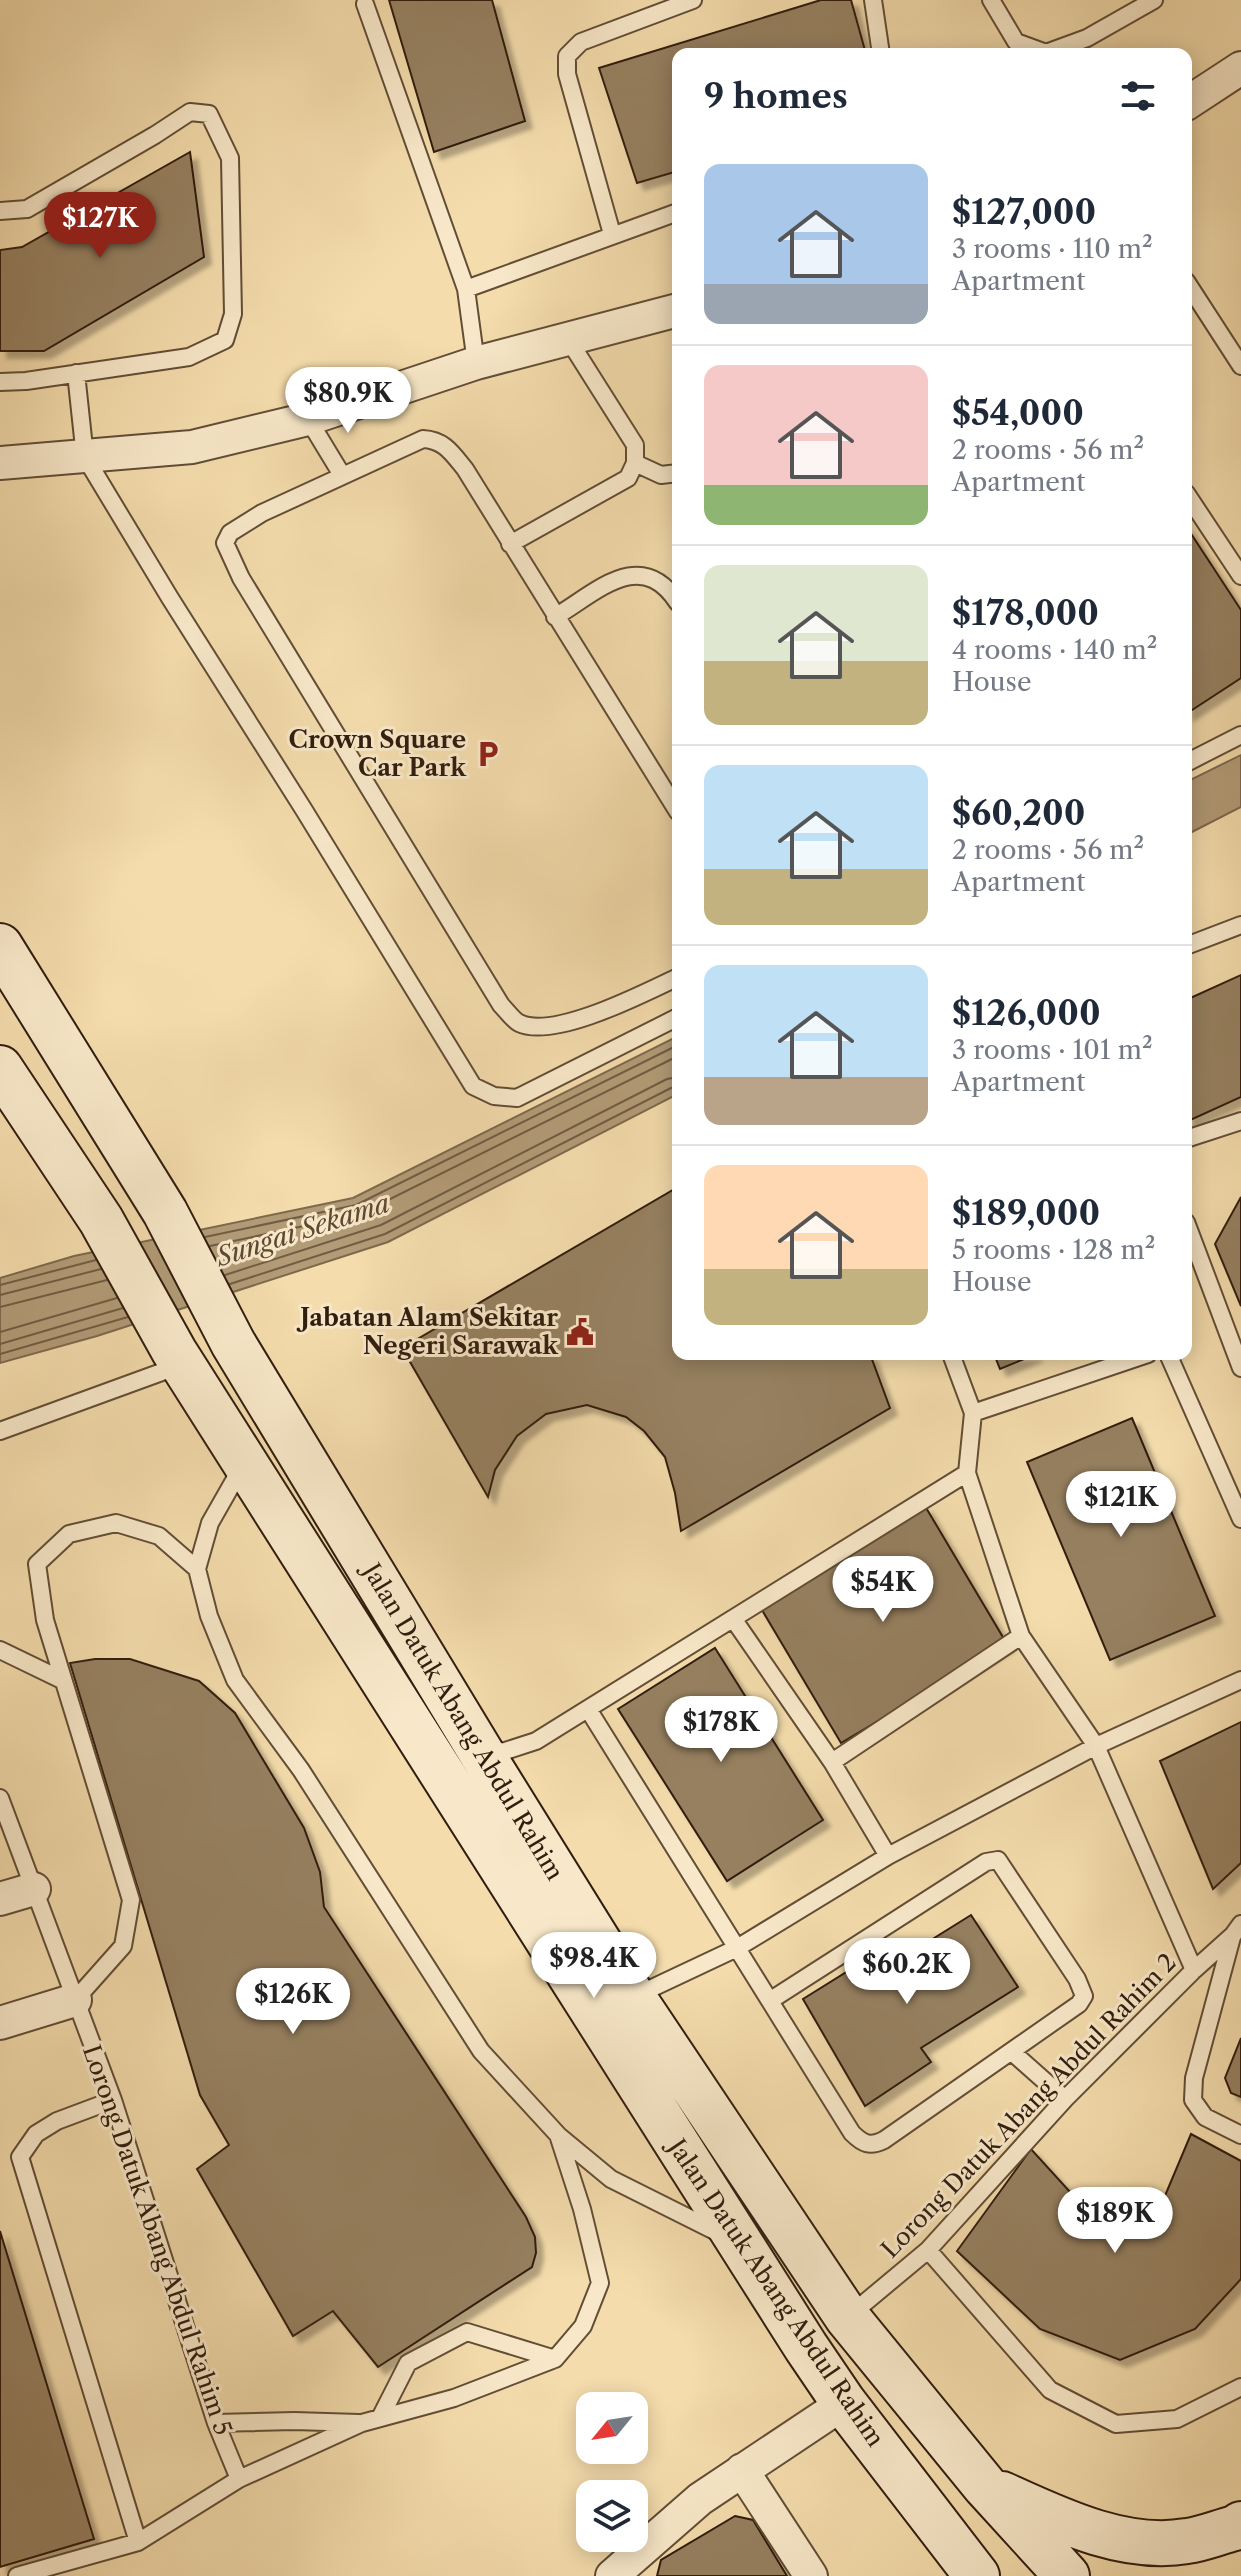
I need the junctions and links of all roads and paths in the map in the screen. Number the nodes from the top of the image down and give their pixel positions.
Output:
1 (693, 0) edge
2 (873, 0) edge
3 (991, 0) edge
4 (1154, 0) edge
5 (365, 4) dead end
6 (880, 48) edge
7 (1032, 48) edge
8 (1060, 48) edge
9 (1241, 68) edge
10 (1192, 100) edge
11 (0, 211) edge
12 (672, 214) edge
13 (612, 234) junction
14 (466, 289) junction
15 (1192, 290) edge
16 (672, 312) edge
17 (568, 339) junction
18 (476, 363) junction
19 (1241, 366) edge
20 (76, 373) junction
21 (0, 382) edge
22 (308, 419) junction
23 (85, 457) junction
24 (0, 463) edge
25 (635, 463) junction
26 (672, 474) edge
27 (342, 475) junction
28 (1192, 502) edge
29 (510, 544) junction
30 (1241, 576) edge
31 (672, 593) edge
32 (555, 617) junction
33 (1241, 735) edge
34 (1192, 760) edge
35 (672, 802) edge
36 (1241, 925) edge
37 (1192, 944) edge
38 (0, 946) edge
39 (672, 980) edge
40 (672, 1020) edge
41 (0, 1068) edge
42 (1241, 1121) edge
43 (1192, 1137) edge
44 (1192, 1238) edge
45 (178, 1358) junction
46 (953, 1360) edge
47 (1130, 1360) edge
48 (1171, 1360) edge
49 (1241, 1368) edge
50 (973, 1413) junction
51 (0, 1431) edge
52 (245, 1463) junction
53 (967, 1473) junction
54 (1238, 1500) edge
55 (1241, 1519) edge
56 (197, 1569) junction
57 (734, 1620) junction
58 (1021, 1636) junction
59 (0, 1650) edge
60 (62, 1680) junction
61 (1241, 1680) edge
62 (588, 1709) junction
63 (1096, 1746) junction
64 (482, 1754) junction
65 (832, 1762) junction
66 (0, 1799) edge
67 (888, 1856) junction
68 (34, 1889) junction
69 (0, 1899) edge
70 (1237, 1929) edge
71 (737, 1948) junction
72 (1194, 1970) junction
73 (633, 1997) junction
74 (75, 2000) junction
75 (771, 2000) junction
76 (0, 2023) edge
77 (1012, 2052) junction
78 (1065, 2099) junction
79 (113, 2100) junction
80 (1241, 2135) edge
81 (559, 2136) junction
82 (739, 2242) junction
83 (928, 2250) junction
84 (847, 2317) junction
85 (555, 2359) junction
86 (1241, 2387) edge
87 (844, 2403) junction
88 (380, 2418) junction
89 (216, 2423) junction
90 (362, 2423) junction
91 (742, 2470) junction
92 (239, 2479) junction
93 (985, 2486) junction
94 (1241, 2524) edge
95 (138, 2542) junction
96 (966, 2566) edge
97 (17, 2576) edge
98 (612, 2576) edge
99 (811, 2576) edge
100 (1067, 2576) edge

1 - 13 lane
2 - 6 lane
3 - 7 lane
4 - 8 lane
5 - 14 lane
9 - 10 street
11 - 20 lane
12 - 13 lane
13 - 14 lane
14 - 18 lane
15 - 19 lane
16 - 17 street
17 - 18 street
17 - 25 lane
18 - 22 street
20 - 21 lane
20 - 23 lane
22 - 23 street
22 - 27 lane
23 - 24 street
23 - 40 lane
25 - 26 lane
25 - 29 lane
27 - 29 lane
27 - 39 lane
28 - 30 lane
29 - 32 lane
31 - 32 lane
32 - 35 lane
33 - 34 lane
36 - 37 lane
38 - 64 street, Jalan Datuk Abang Abdul Rahim
41 - 45 street, Jalan Datuk Abang Abdul Rahim
42 - 43 lane
44 - 49 lane
45 - 51 lane
45 - 52 street, Jalan Datuk Abang Abdul Rahim
46 - 50 lane
47 - 50 lane
48 - 54 lane
50 - 53 lane
52 - 56 lane
52 - 82 street, Jalan Datuk Abang Abdul Rahim
53 - 57 lane
53 - 58 lane
54 - 55 lane
56 - 60 lane
56 - 81 lane
57 - 62 lane
57 - 65 lane
58 - 63 lane
58 - 65 lane
59 - 60 lane
60 - 74 lane
61 - 63 lane
62 - 64 lane
62 - 71 lane
63 - 67 lane
63 - 72 lane
64 - 73 street, Jalan Datuk Abang Abdul Rahim
65 - 67 lane
66 - 68 lane, Lorong Datuk Abang Abdul Rahim 5
67 - 71 lane
68 - 69 street
68 - 74 lane, Lorong Datuk Abang Abdul Rahim 5
70 - 72 lane, Lorong Datuk Abang Abdul Rahim 2
70 - 80 lane
71 - 73 lane
71 - 75 lane
72 - 78 lane, Lorong Datuk Abang Abdul Rahim 2
73 - 84 street, Jalan Datuk Abang Abdul Rahim
74 - 76 street
74 - 79 lane, Lorong Datuk Abang Abdul Rahim 5
75 - 77 lane
75 - 77 lane
77 - 78 lane
78 - 83 lane, Lorong Datuk Abang Abdul Rahim 2
79 - 89 lane, Lorong Datuk Abang Abdul Rahim 5
79 - 95 lane
81 - 82 lane
81 - 85 lane
82 - 87 street, Jalan Datuk Abang Abdul Rahim
83 - 84 lane, Lorong Datuk Abang Abdul Rahim 2
83 - 86 lane
84 - 93 street, Jalan Datuk Abang Abdul Rahim
85 - 88 lane
85 - 88 lane
87 - 91 street
87 - 96 street, Jalan Datuk Abang Abdul Rahim
88 - 90 lane
89 - 90 lane
89 - 92 lane, Lorong Datuk Abang Abdul Rahim 5
90 - 92 lane
91 - 98 street
91 - 99 street
92 - 95 lane
93 - 94 street
93 - 100 street, Jalan Datuk Abang Abdul Rahim
95 - 97 lane

